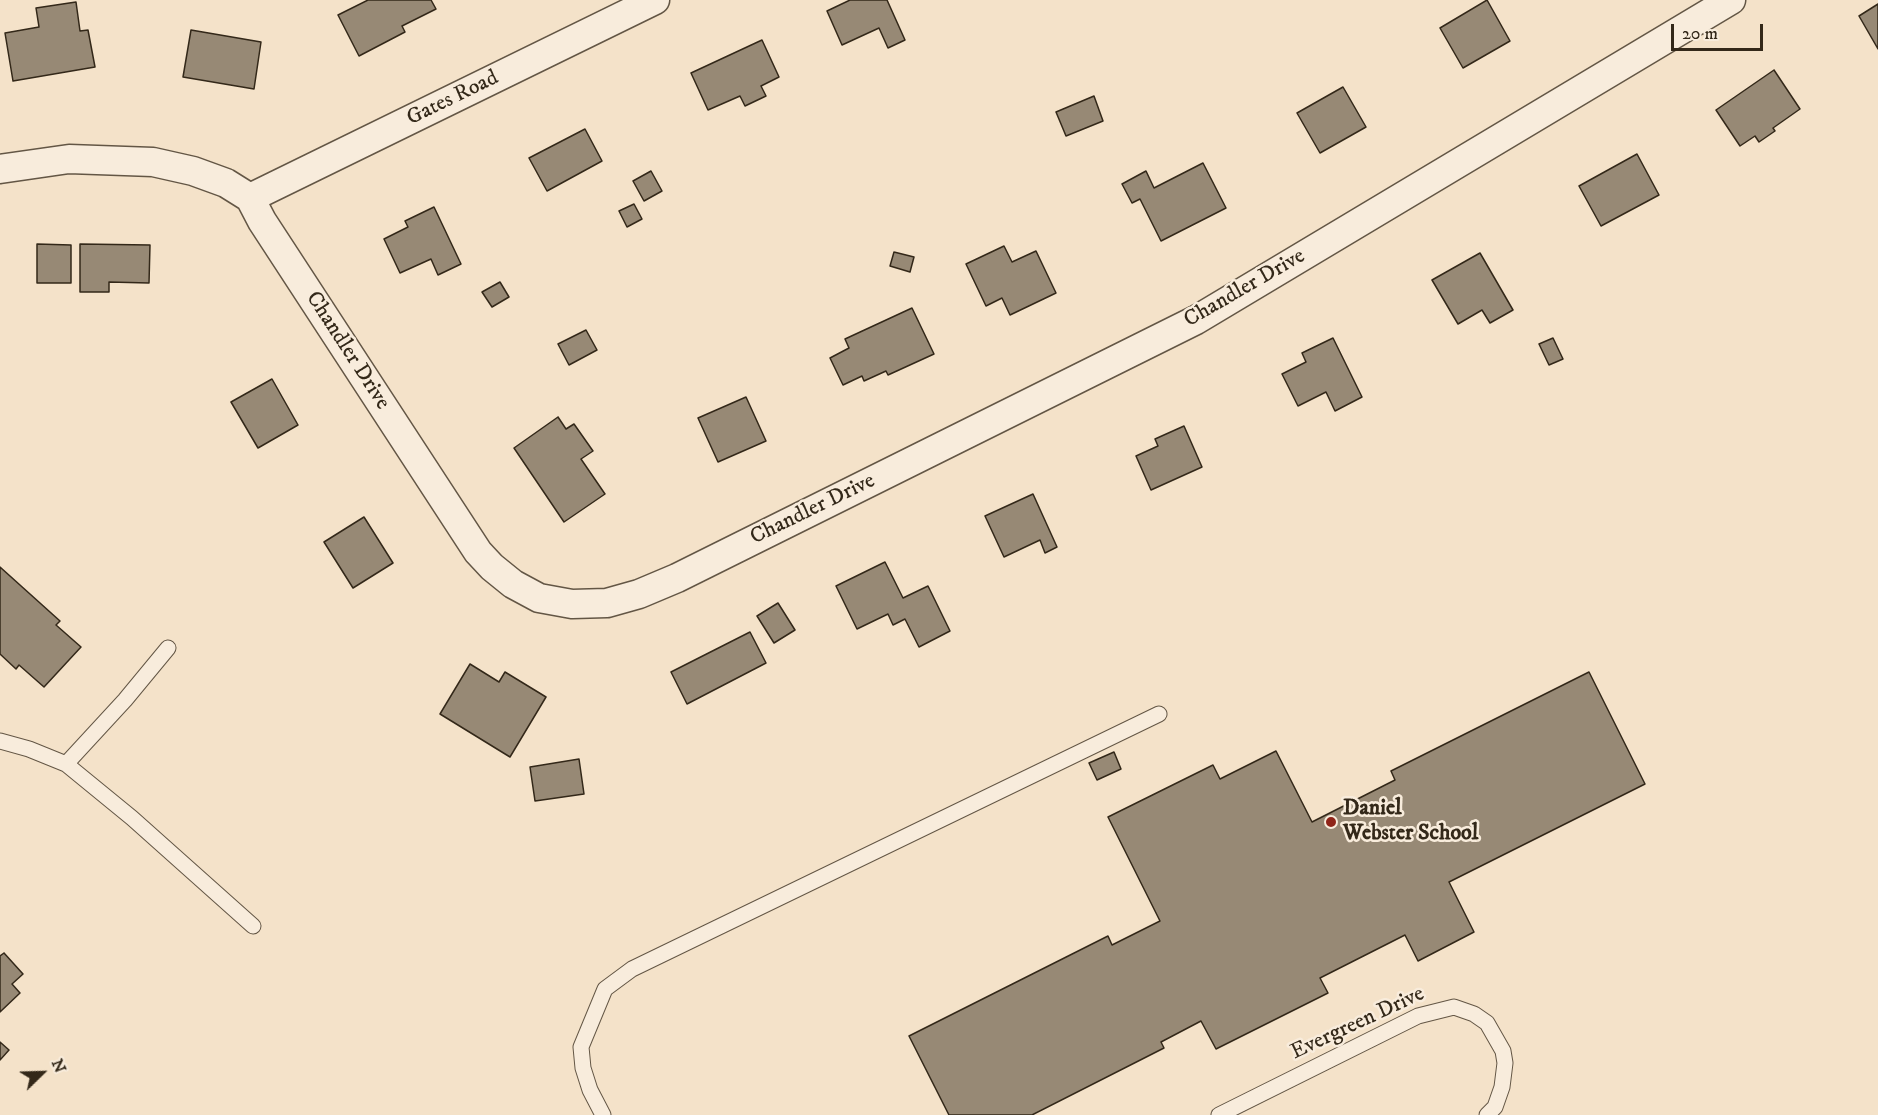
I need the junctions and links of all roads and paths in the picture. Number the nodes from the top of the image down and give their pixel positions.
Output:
1 (655, 0) edge
2 (1731, 0) edge
3 (0, 169) edge
4 (250, 198) junction
5 (168, 648) dead end
6 (1160, 714) dead end
7 (0, 741) edge
8 (66, 764) junction
9 (253, 926) dead end
10 (603, 1115) edge
11 (1220, 1115) edge
12 (1488, 1115) edge

1 - 4 street, Gates Road
2 - 4 street, Chandler Drive
3 - 4 street
5 - 8 lane
6 - 10 lane
7 - 8 lane
8 - 9 lane
11 - 12 lane, Evergreen Drive

